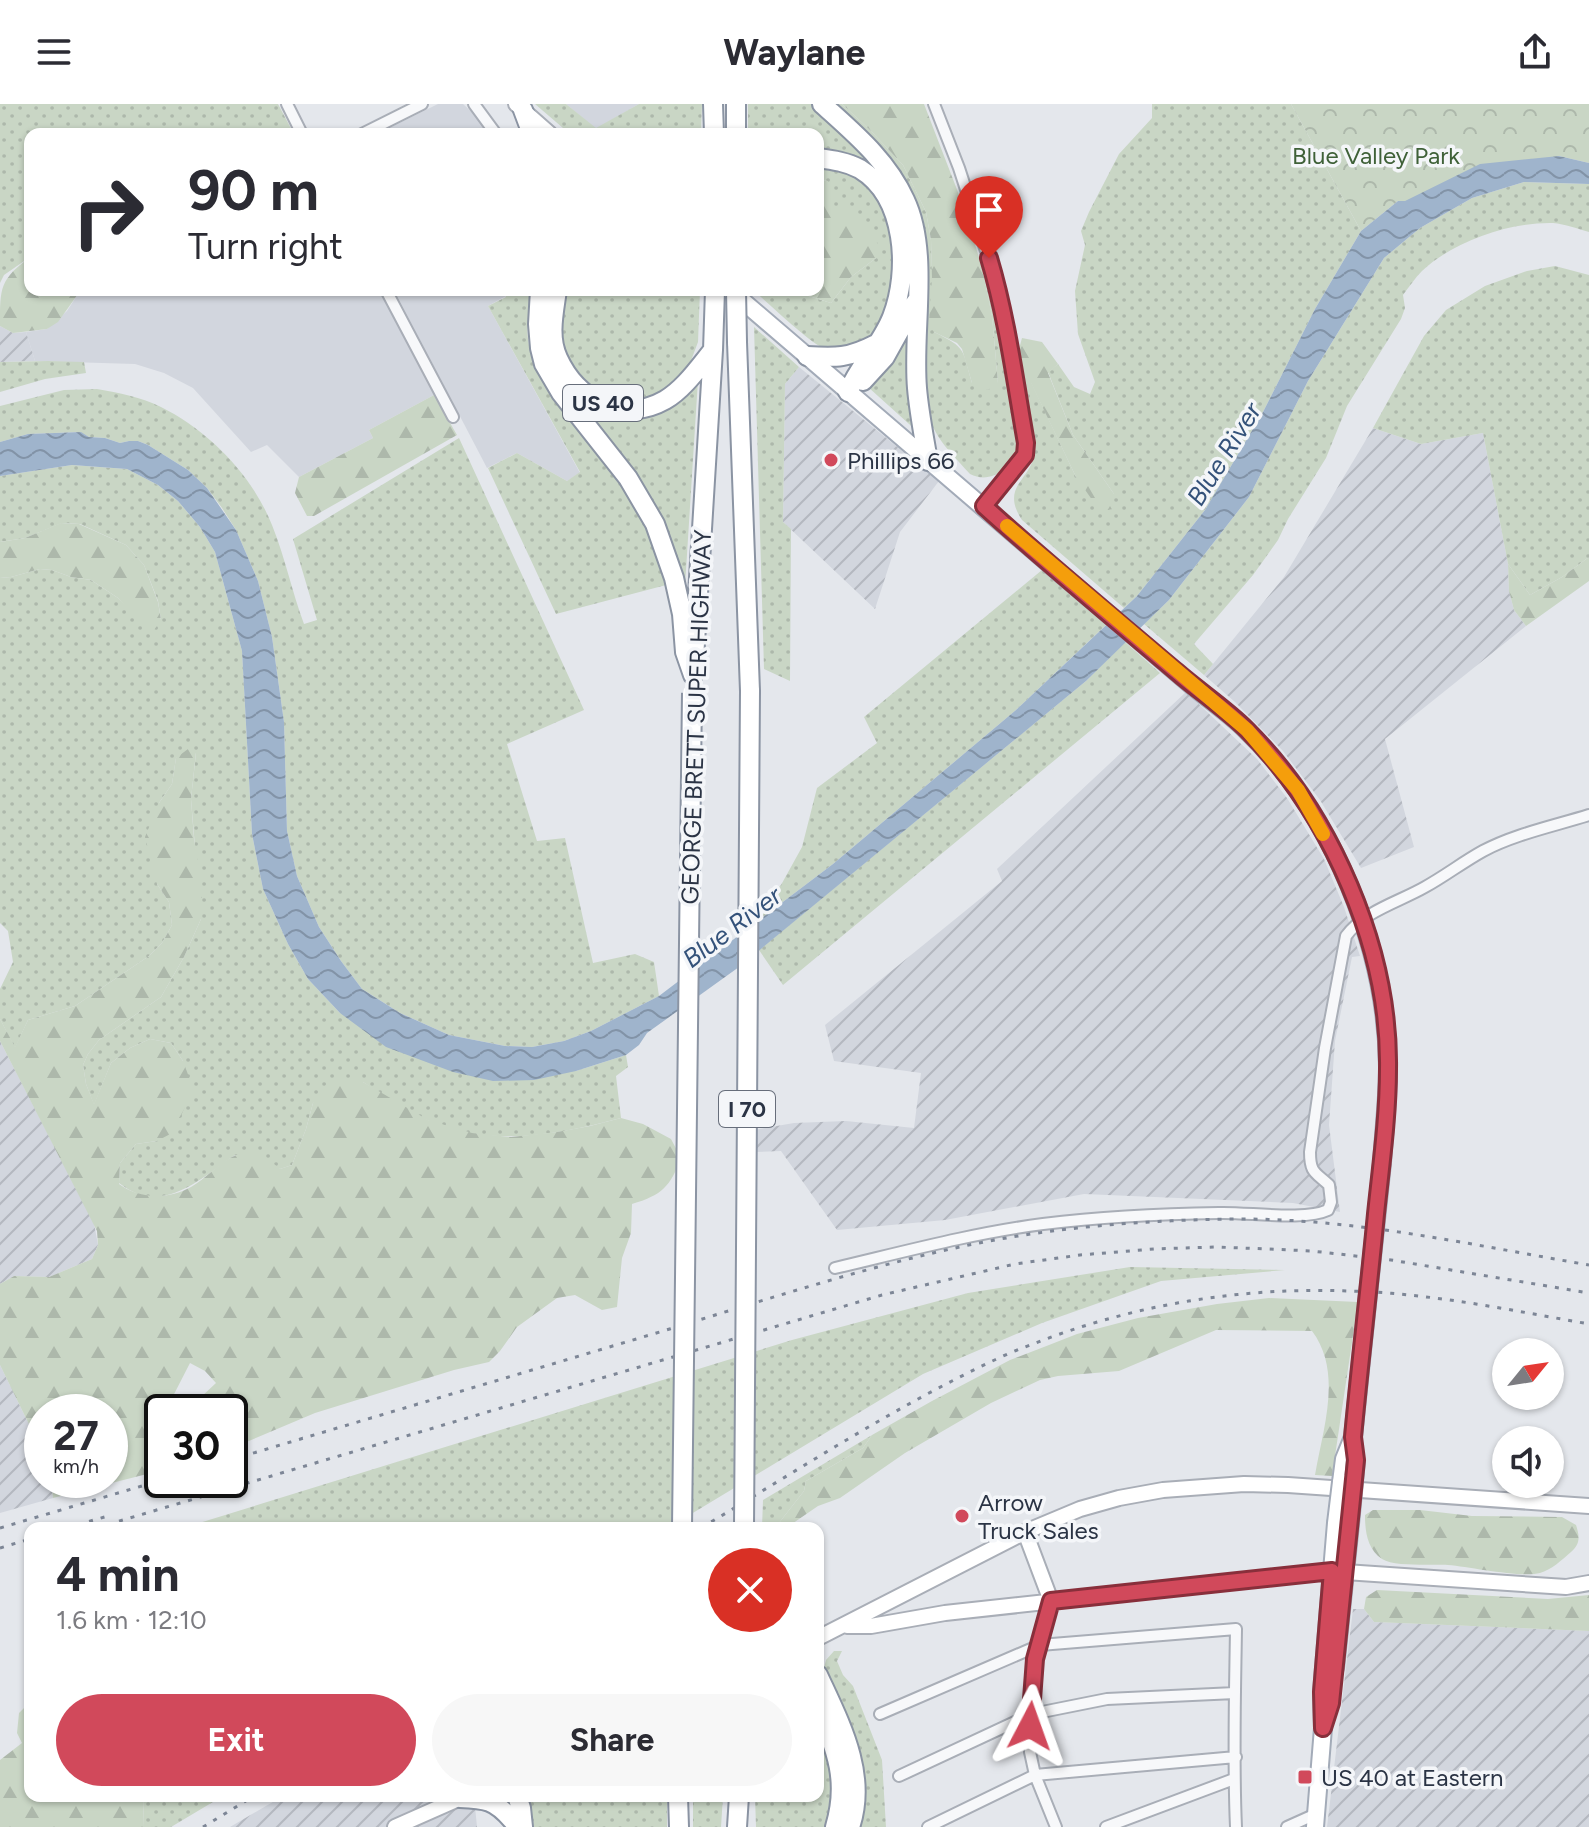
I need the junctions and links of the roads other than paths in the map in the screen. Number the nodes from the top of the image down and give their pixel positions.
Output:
1 (287, 104) edge
2 (422, 104) edge
3 (474, 104) edge
4 (713, 104) edge
5 (736, 104) edge
6 (822, 104) edge
7 (934, 104) edge
8 (520, 107) edge
9 (299, 128) edge
10 (374, 128) edge
11 (492, 128) edge
12 (529, 128) edge
13 (543, 128) edge
14 (714, 128) edge
15 (736, 128) edge
16 (824, 159) edge
17 (389, 296) edge
18 (540, 296) edge
19 (556, 296) edge
20 (715, 296) edge
21 (736, 296) edge
22 (737, 296) edge
23 (917, 299) junction
24 (879, 343) junction
25 (713, 350) junction
26 (807, 356) junction
27 (848, 392) junction
28 (453, 417) dead end
29 (928, 461) junction
30 (984, 506) junction
31 (693, 684) junction
32 (1589, 815) edge
33 (1362, 919) junction
34 (835, 1268) dead end
35 (1589, 1506) edge
36 (682, 1522) edge
37 (744, 1522) edge
38 (1025, 1532) junction
39 (1339, 1572) junction
40 (1588, 1582) edge
41 (1051, 1601) junction
42 (842, 1626) junction
43 (824, 1635) edge
44 (1040, 1645) junction
45 (824, 1689) edge
46 (1235, 1693) junction
47 (880, 1714) dead end
48 (1032, 1714) junction
49 (824, 1721) edge
50 (1236, 1757) junction
51 (1035, 1775) junction
52 (899, 1776) dead end
53 (1234, 1779) junction
54 (451, 1802) edge
55 (492, 1802) edge
56 (518, 1802) edge
57 (678, 1802) edge
58 (739, 1802) edge
59 (1316, 1820) edge
60 (516, 1825) edge
61 (738, 1826) edge
62 (395, 1827) edge
63 (679, 1827) edge
64 (835, 1827) edge
65 (850, 1827) edge
66 (928, 1827) edge
67 (1056, 1827) edge
68 (1106, 1827) edge
69 (1236, 1827) edge
70 (1287, 1827) edge

1 - 9 street
2 - 10 street
3 - 11 street
4 - 14 highway
5 - 15 highway
6 - 23 highway
7 - 30 street
8 - 12 highway
8 - 13 main road
16 - 24 highway
17 - 28 street
18 - 31 highway
19 - 25 highway, US 40
20 - 25 highway, GEORGE BRETT SUPER HIGHWAY / I 70
21 - 37 highway, GEORGE BRETT SUPER HIGHWAY / I 70, bridge
22 - 26 main road
23 - 27 highway
23 - 29 highway
24 - 26 highway
24 - 27 highway
25 - 31 highway, GEORGE BRETT SUPER HIGHWAY / I 70
26 - 27 main road
27 - 29 main road
29 - 30 main road
30 - 33 main road
31 - 36 highway, GEORGE BRETT SUPER HIGHWAY / I 70, bridge
32 - 33 street
33 - 34 street
33 - 39 main road, bridge
35 - 38 main road
38 - 41 main road
38 - 42 main road
39 - 40 main road
39 - 41 main road
39 - 59 main road
41 - 42 main road
41 - 44 street
42 - 43 main road
44 - 46 street
44 - 47 street
44 - 48 street
45 - 65 highway
46 - 48 street
46 - 50 street
48 - 51 street
48 - 52 street
49 - 64 highway
50 - 51 street
50 - 53 street
51 - 66 street
51 - 67 street
53 - 68 street
53 - 69 street
54 - 62 main road
55 - 60 highway
56 - 60 highway
57 - 63 highway
58 - 61 highway
59 - 70 street

